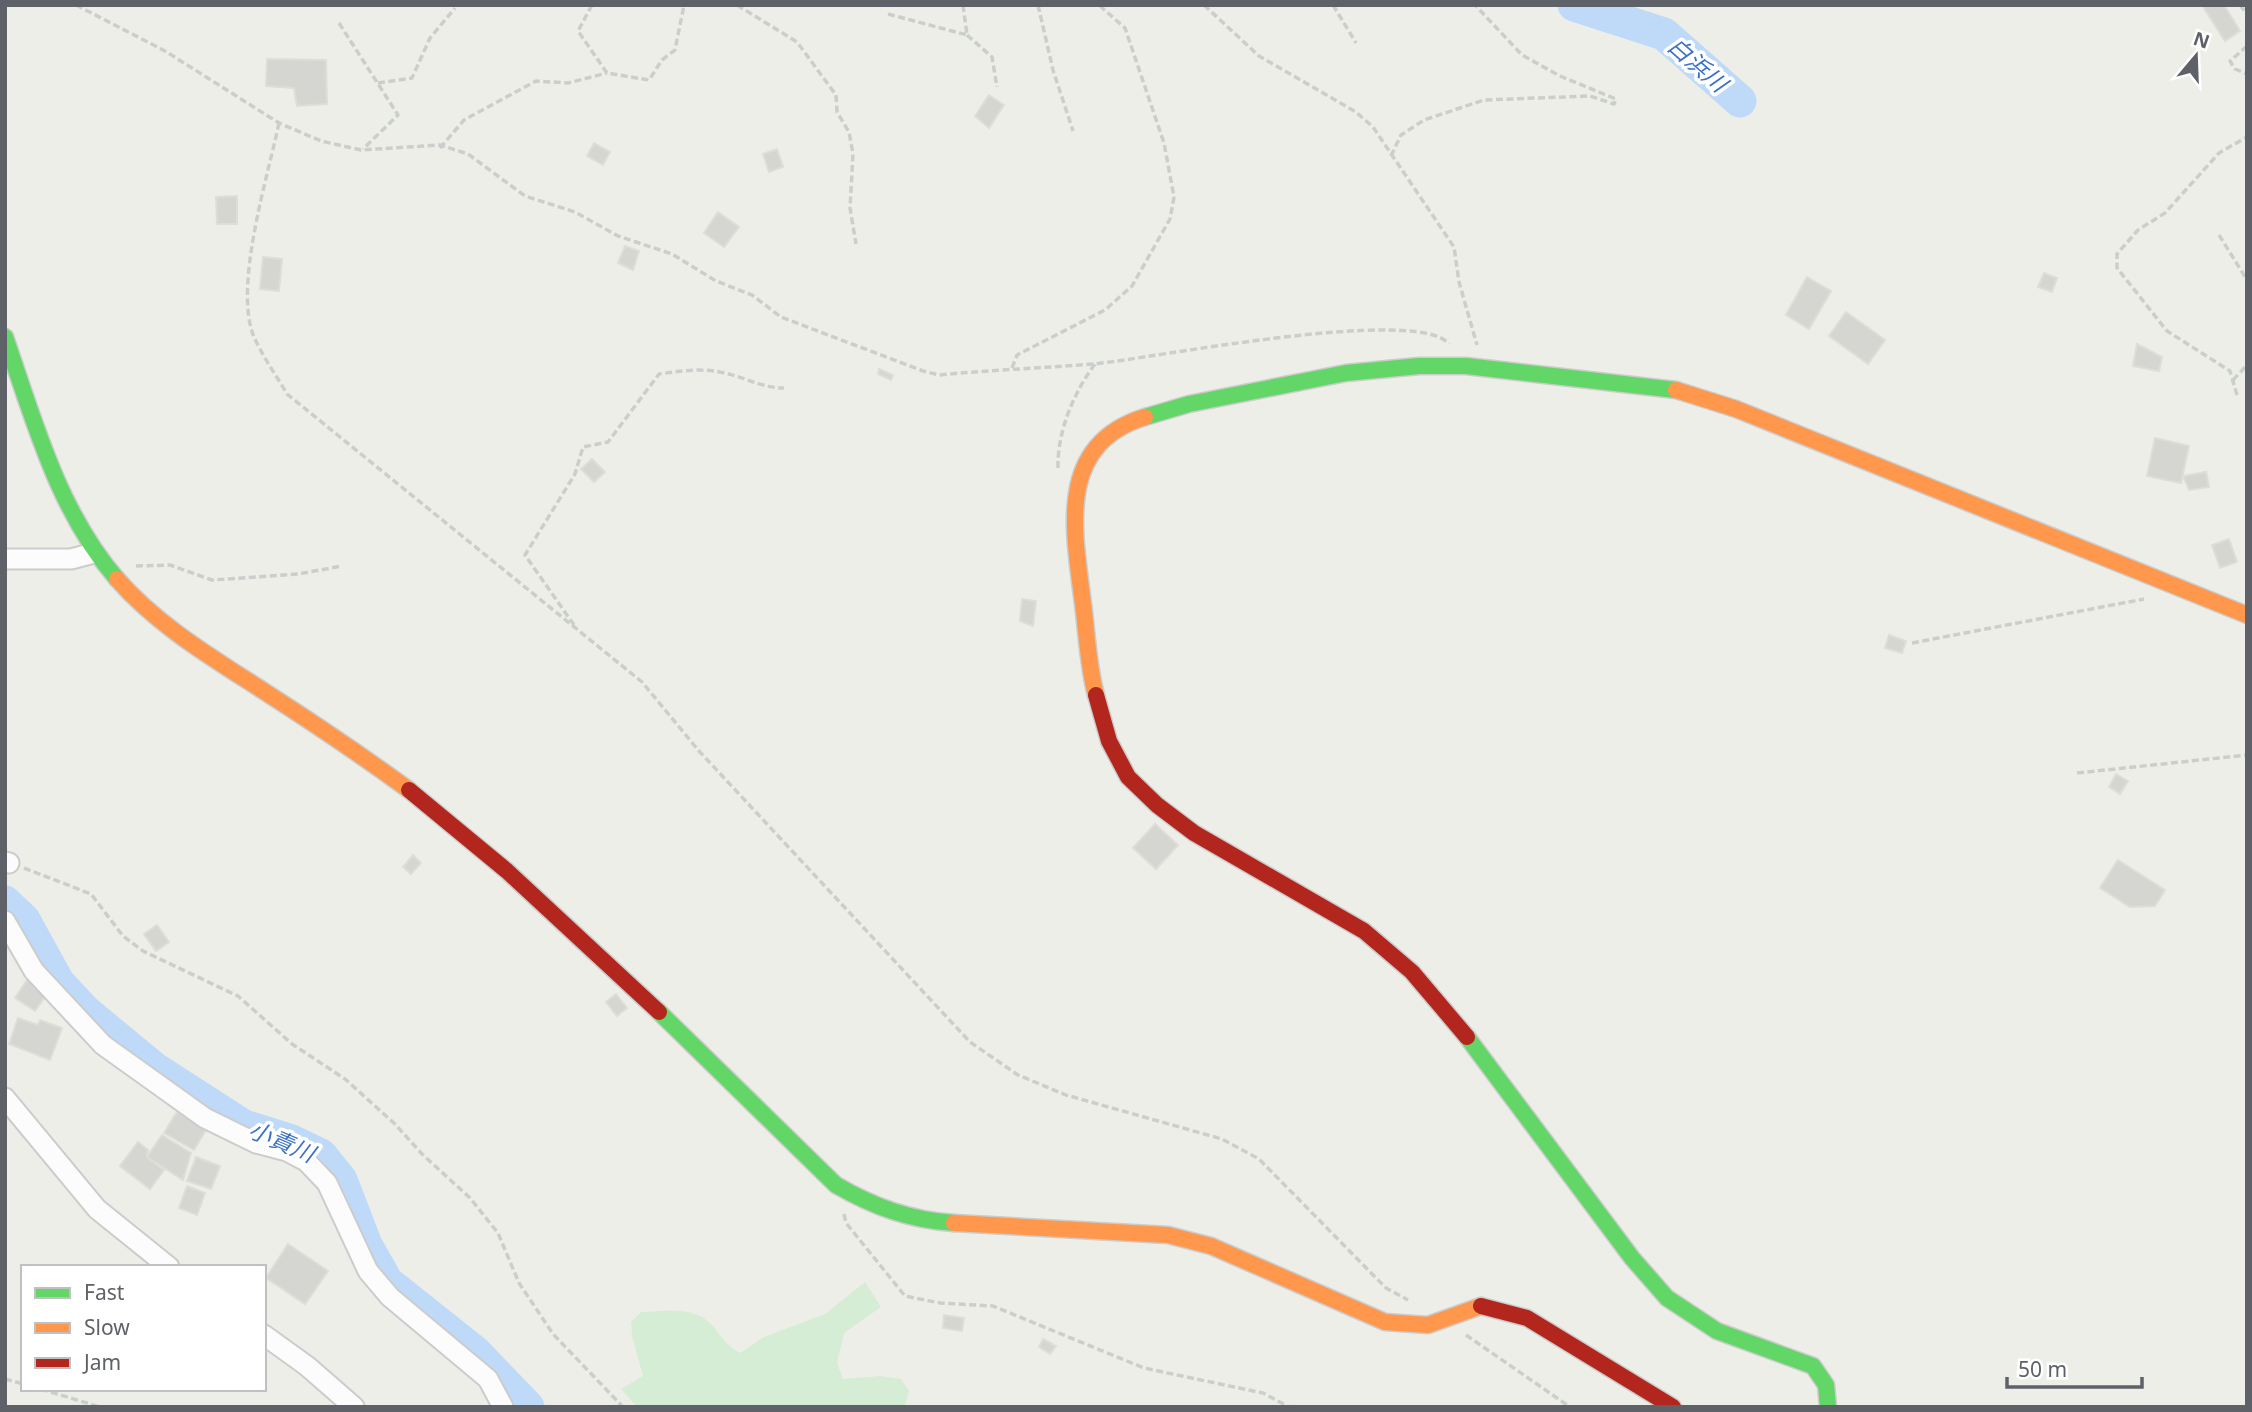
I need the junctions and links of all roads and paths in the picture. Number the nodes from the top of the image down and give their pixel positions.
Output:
1 (76, 5) edge
2 (592, 5) edge
3 (684, 5) edge
4 (737, 5) edge
5 (963, 5) edge
6 (1038, 5) edge
7 (1099, 5) edge
8 (1204, 5) edge
9 (1333, 5) edge
10 (1475, 5) edge
11 (2240, 5) edge
12 (456, 8) dead end
13 (888, 14) dead end
14 (2247, 14) edge
15 (339, 23) dead end
16 (967, 35) junction
17 (1356, 43) dead end
18 (2247, 46) edge
19 (607, 73) junction
20 (2247, 74) edge
21 (378, 83) junction
22 (997, 87) dead end
23 (279, 123) junction
24 (1073, 131) dead end
25 (2247, 137) edge
26 (441, 147) junction
27 (361, 150) junction
28 (1391, 156) junction
29 (2219, 235) dead end
30 (856, 244) dead end
31 (2247, 280) edge
32 (5, 337) edge
33 (2247, 365) edge
34 (1466, 366) junction
35 (1484, 367) junction
36 (1012, 368) junction
37 (2233, 380) junction
38 (784, 388) dead end
39 (2237, 395) dead end
40 (94, 553) junction
41 (5, 559) edge
42 (129, 564) dead end
43 (342, 566) dead end
44 (2150, 598) dead end
45 (2247, 615) edge
46 (577, 630) junction
47 (1912, 643) dead end
48 (2247, 755) edge
49 (2077, 773) dead end
50 (7, 862) edge
51 (5, 921) edge
52 (5, 1098) edge
53 (836, 1185) junction
54 (167, 1265) edge
55 (1409, 1300) dead end
56 (1443, 1320) junction
57 (266, 1336) edge
58 (48, 1391) edge
59 (100, 1407) edge
60 (354, 1407) edge
61 (503, 1407) edge
62 (623, 1407) edge
63 (1289, 1407) edge
64 (1570, 1407) edge
65 (1673, 1407) edge
66 (1828, 1407) edge

1 - 23 path
2 - 19 path
3 - 19 path
4 - 30 path
5 - 16 path
6 - 24 path
7 - 36 path
8 - 28 path
9 - 17 path
10 - 28 path
11 - 14 path
12 - 21 path
13 - 16 path
15 - 21 path
16 - 22 path
18 - 20 path
19 - 26 path
21 - 27 path
23 - 27 path
23 - 46 path
25 - 37 path
26 - 27 path
26 - 36 path
28 - 35 path
29 - 31 path
32 - 40 street
33 - 37 path
34 - 35 street
34 - 36 path
34 - 66 street
35 - 45 street
37 - 39 path
38 - 46 path
40 - 41 street
40 - 53 street
42 - 43 path
44 - 47 path
46 - 55 path
48 - 49 path
50 - 62 path
51 - 61 street
52 - 54 street
53 - 56 street
53 - 63 path
56 - 64 path
56 - 65 street
57 - 60 street
58 - 59 path

